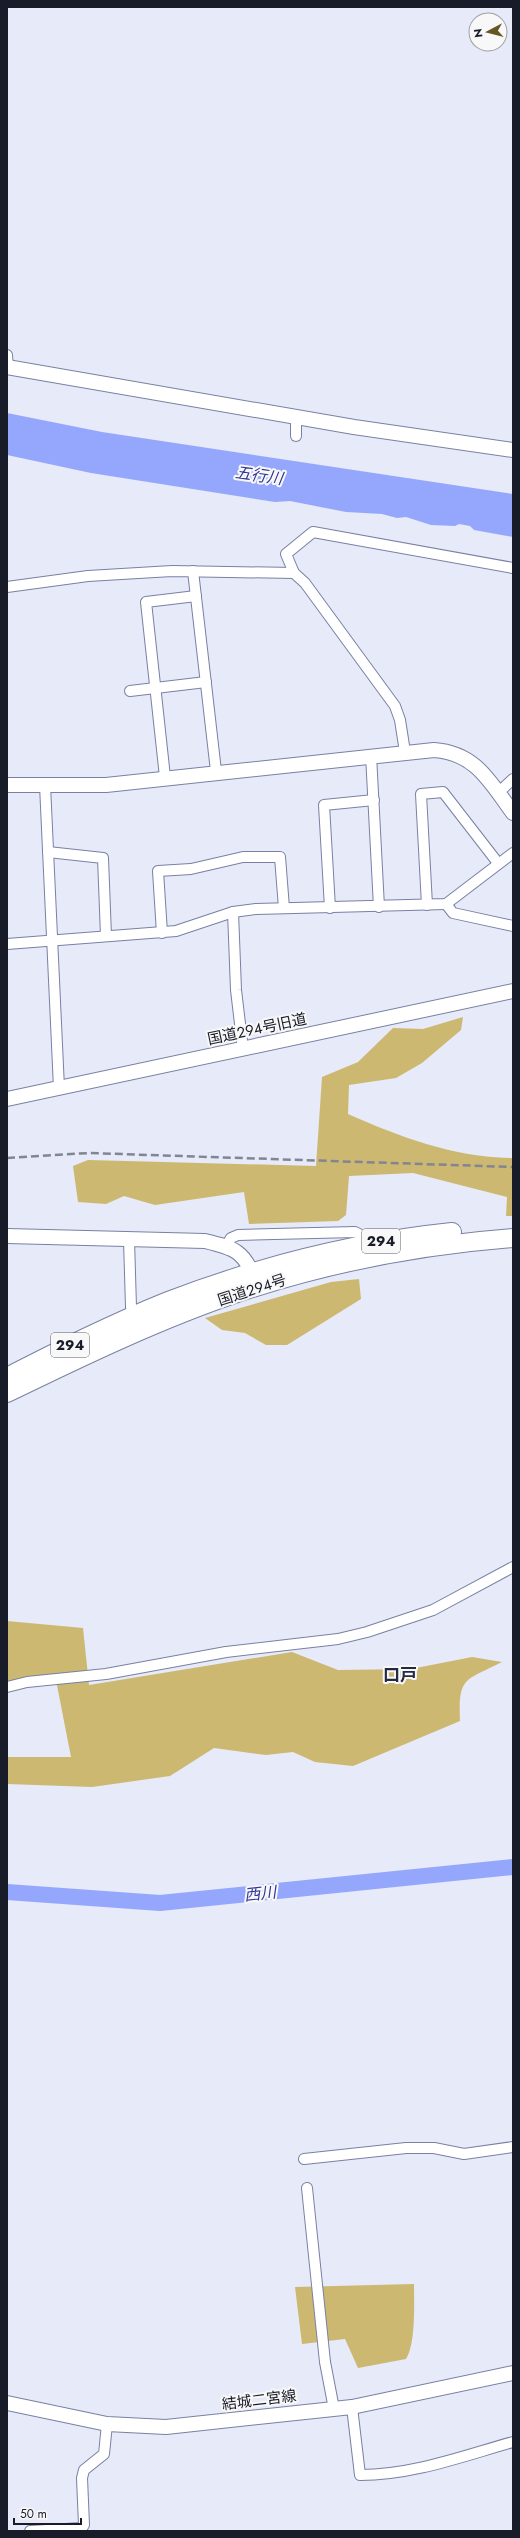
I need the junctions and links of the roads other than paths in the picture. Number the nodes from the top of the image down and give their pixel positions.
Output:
1 (7, 363) edge
2 (296, 416) junction
3 (296, 436) dead end
4 (513, 450) edge
5 (513, 568) edge
6 (193, 571) junction
7 (294, 573) junction
8 (7, 587) edge
9 (196, 596) junction
10 (206, 682) junction
11 (155, 688) junction
12 (130, 691) dead end
13 (405, 752) junction
14 (371, 755) junction
15 (216, 772) junction
16 (165, 777) junction
17 (513, 778) edge
18 (7, 785) edge
19 (45, 785) junction
20 (498, 793) junction
21 (374, 800) junction
22 (513, 813) edge
23 (48, 852) junction
24 (513, 852) edge
25 (498, 863) junction
26 (446, 904) junction
27 (427, 905) junction
28 (379, 907) junction
29 (284, 908) junction
30 (330, 908) junction
31 (233, 912) junction
32 (513, 926) edge
33 (162, 933) junction
34 (106, 936) junction
35 (51, 940) junction
36 (7, 944) edge
37 (513, 991) edge
38 (243, 1049) junction
39 (59, 1088) junction
40 (7, 1099) edge
41 (513, 1226) edge
42 (7, 1236) edge
43 (513, 1238) edge
44 (129, 1240) junction
45 (364, 1243) junction
46 (226, 1246) junction
47 (255, 1280) junction
48 (134, 1316) junction
49 (7, 1377) edge
50 (7, 1393) edge
51 (513, 1567) edge
52 (7, 1687) edge
53 (513, 2147) edge
54 (304, 2159) dead end
55 (307, 2188) dead end
56 (513, 2373) edge
57 (7, 2404) edge
58 (352, 2407) junction
59 (334, 2409) junction
60 (107, 2424) junction
61 (513, 2442) edge
62 (30, 2531) edge

1 - 2 street
2 - 3 street
2 - 4 street
5 - 7 street
6 - 7 street
6 - 8 street
6 - 9 street
7 - 13 street
9 - 10 street
9 - 11 street
10 - 11 street
10 - 15 street
11 - 12 street
11 - 16 street
13 - 14 street
13 - 20 street
14 - 15 street
14 - 21 street
15 - 16 street
16 - 19 street
17 - 20 street
18 - 19 street
19 - 23 street
20 - 22 street
21 - 28 street
21 - 30 street
23 - 34 street
23 - 35 street
24 - 25 street
25 - 26 street
25 - 27 street
26 - 27 street
26 - 32 street
27 - 28 street
28 - 30 street
29 - 30 street
29 - 31 street
29 - 33 street
31 - 33 street
31 - 38 street
33 - 34 street
34 - 35 street
35 - 36 street
35 - 39 street
37 - 38 street, 国道294号旧道
38 - 39 street, 国道294号旧道
39 - 40 street, 国道294号旧道
41 - 45 highway, 国道294号 / 294
42 - 44 street
43 - 47 highway, 国道294号 / 294
44 - 46 street
44 - 48 street
45 - 46 street
45 - 47 highway, 国道294号 / 294
46 - 47 street
47 - 48 highway, 国道294号 / 294
47 - 50 highway, 国道294号 / 294
48 - 49 highway, 国道294号 / 294
51 - 52 street
53 - 54 street
55 - 59 street
56 - 58 street, 結城二宮線
57 - 60 street, 結城二宮線
58 - 59 street, 結城二宮線
58 - 61 street
59 - 60 street, 結城二宮線
60 - 62 street

